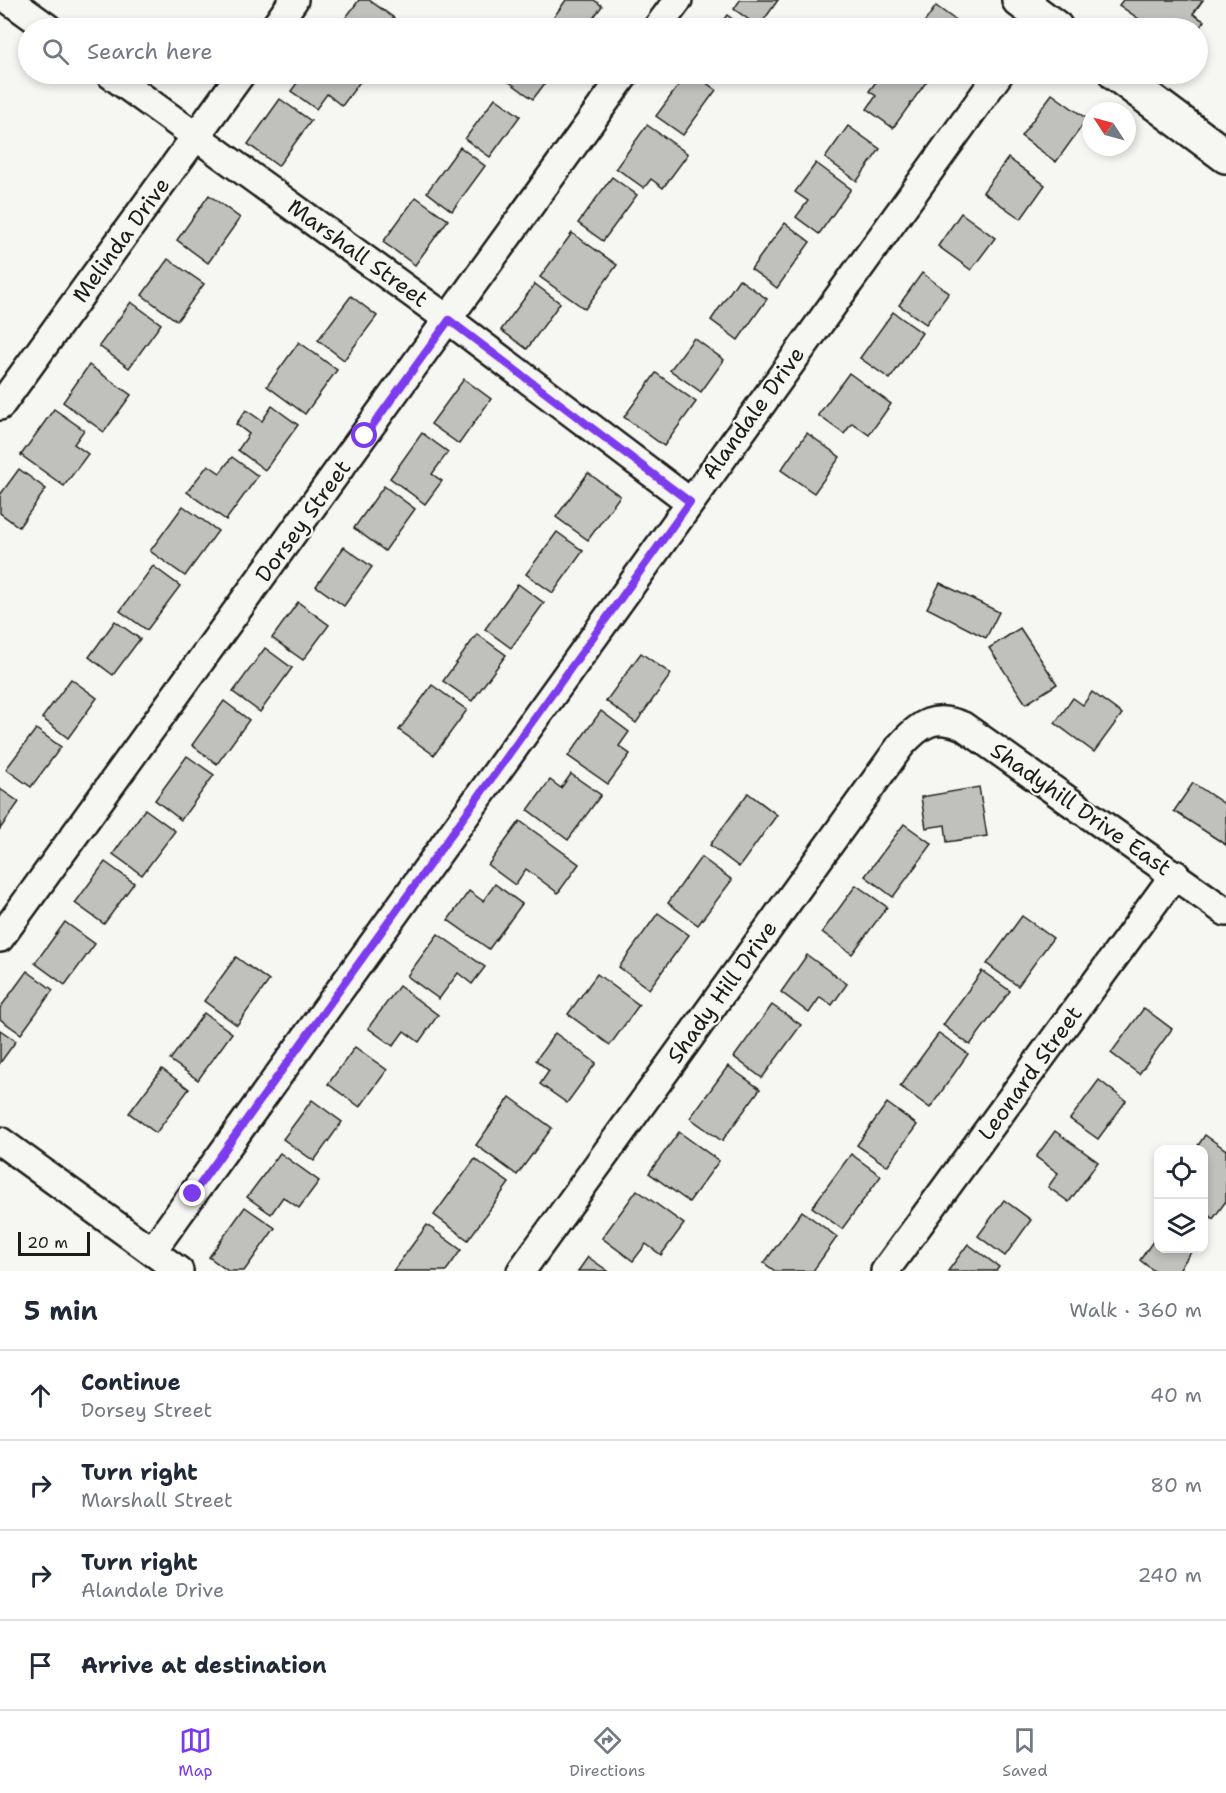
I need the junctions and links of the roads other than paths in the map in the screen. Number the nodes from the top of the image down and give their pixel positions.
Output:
1 (9, 0) edge
2 (294, 0) edge
3 (678, 0) edge
4 (34, 18) edge
5 (281, 18) edge
6 (664, 18) edge
7 (124, 84) edge
8 (234, 84) edge
9 (618, 84) edge
10 (992, 84) edge
11 (1129, 84) edge
12 (196, 136) junction
13 (1226, 156) edge
14 (449, 320) junction
15 (9, 374) edge
16 (0, 406) edge
17 (690, 502) junction
18 (931, 722) joint
19 (1174, 874) junction
20 (1226, 912) edge
21 (0, 938) edge
22 (0, 1141) edge
23 (152, 1251) junction
24 (179, 1271) edge
25 (521, 1271) edge
26 (885, 1271) edge

1 - 4 street
2 - 5 street
3 - 6 street
7 - 12 street, Marshall Street
8 - 12 street, Melinda Drive
9 - 14 street, Dorsey Street
10 - 17 street, Alandale Drive
11 - 13 street
12 - 14 street, Marshall Street
12 - 15 street, Melinda Drive
14 - 17 street, Marshall Street
14 - 21 street, Dorsey Street
15 - 16 street, Melinda Drive
17 - 23 street, Alandale Drive
18 - 19 street, Shadyhill Drive East
18 - 25 street, Shady Hill Drive
19 - 20 street, Shadyhill Drive East
19 - 26 street, Leonard Street
22 - 23 street
23 - 24 street

